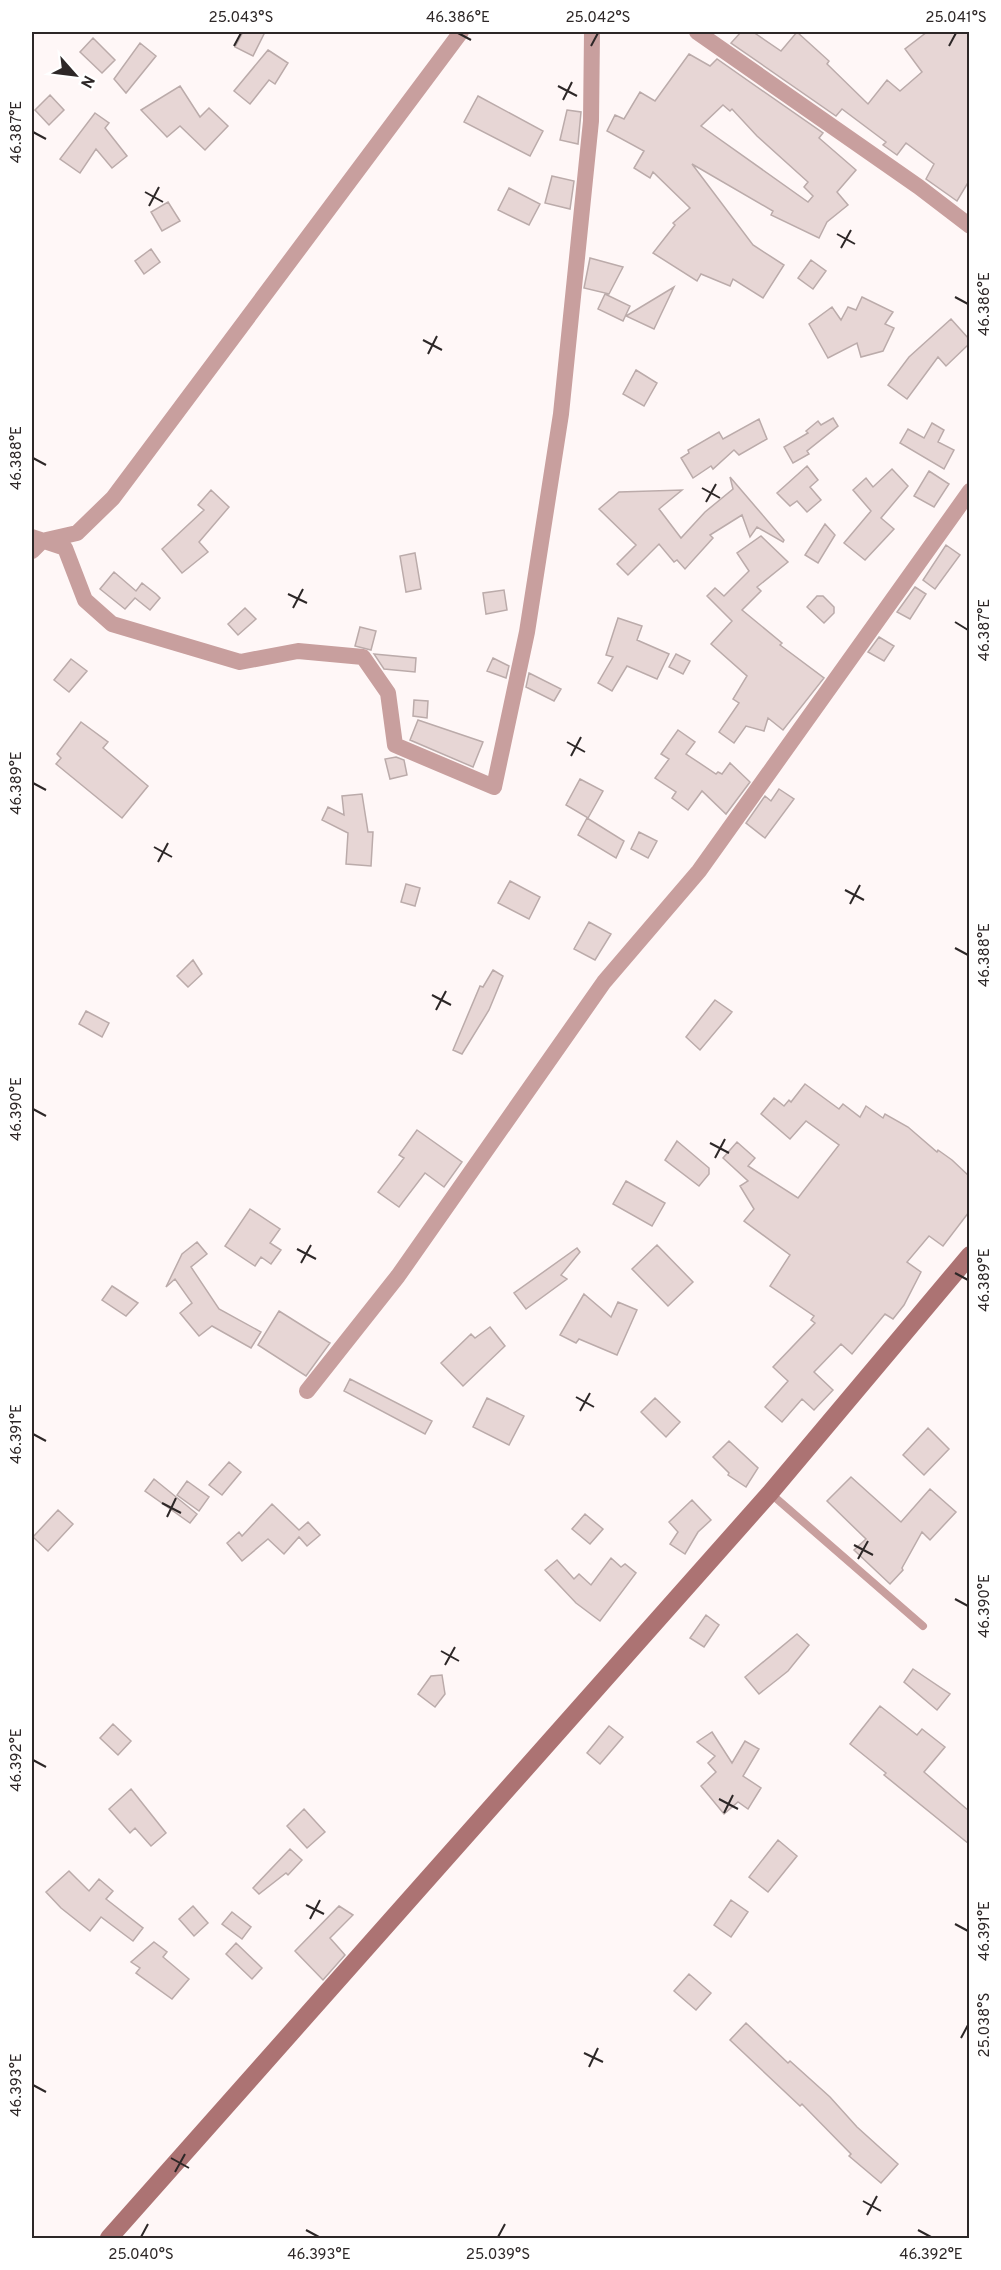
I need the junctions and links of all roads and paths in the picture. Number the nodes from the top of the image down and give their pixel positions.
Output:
1 (461, 32) edge
2 (592, 32) edge
3 (697, 32) edge
4 (969, 226) edge
5 (969, 491) edge
6 (35, 543) edge
7 (969, 1255) edge
8 (307, 1391) dead end
9 (770, 1493) junction
10 (923, 1626) dead end
11 (109, 2238) edge

1 - 6 street
2 - 6 street
3 - 4 street
5 - 8 street
7 - 9 main road
9 - 10 lane
9 - 11 main road

